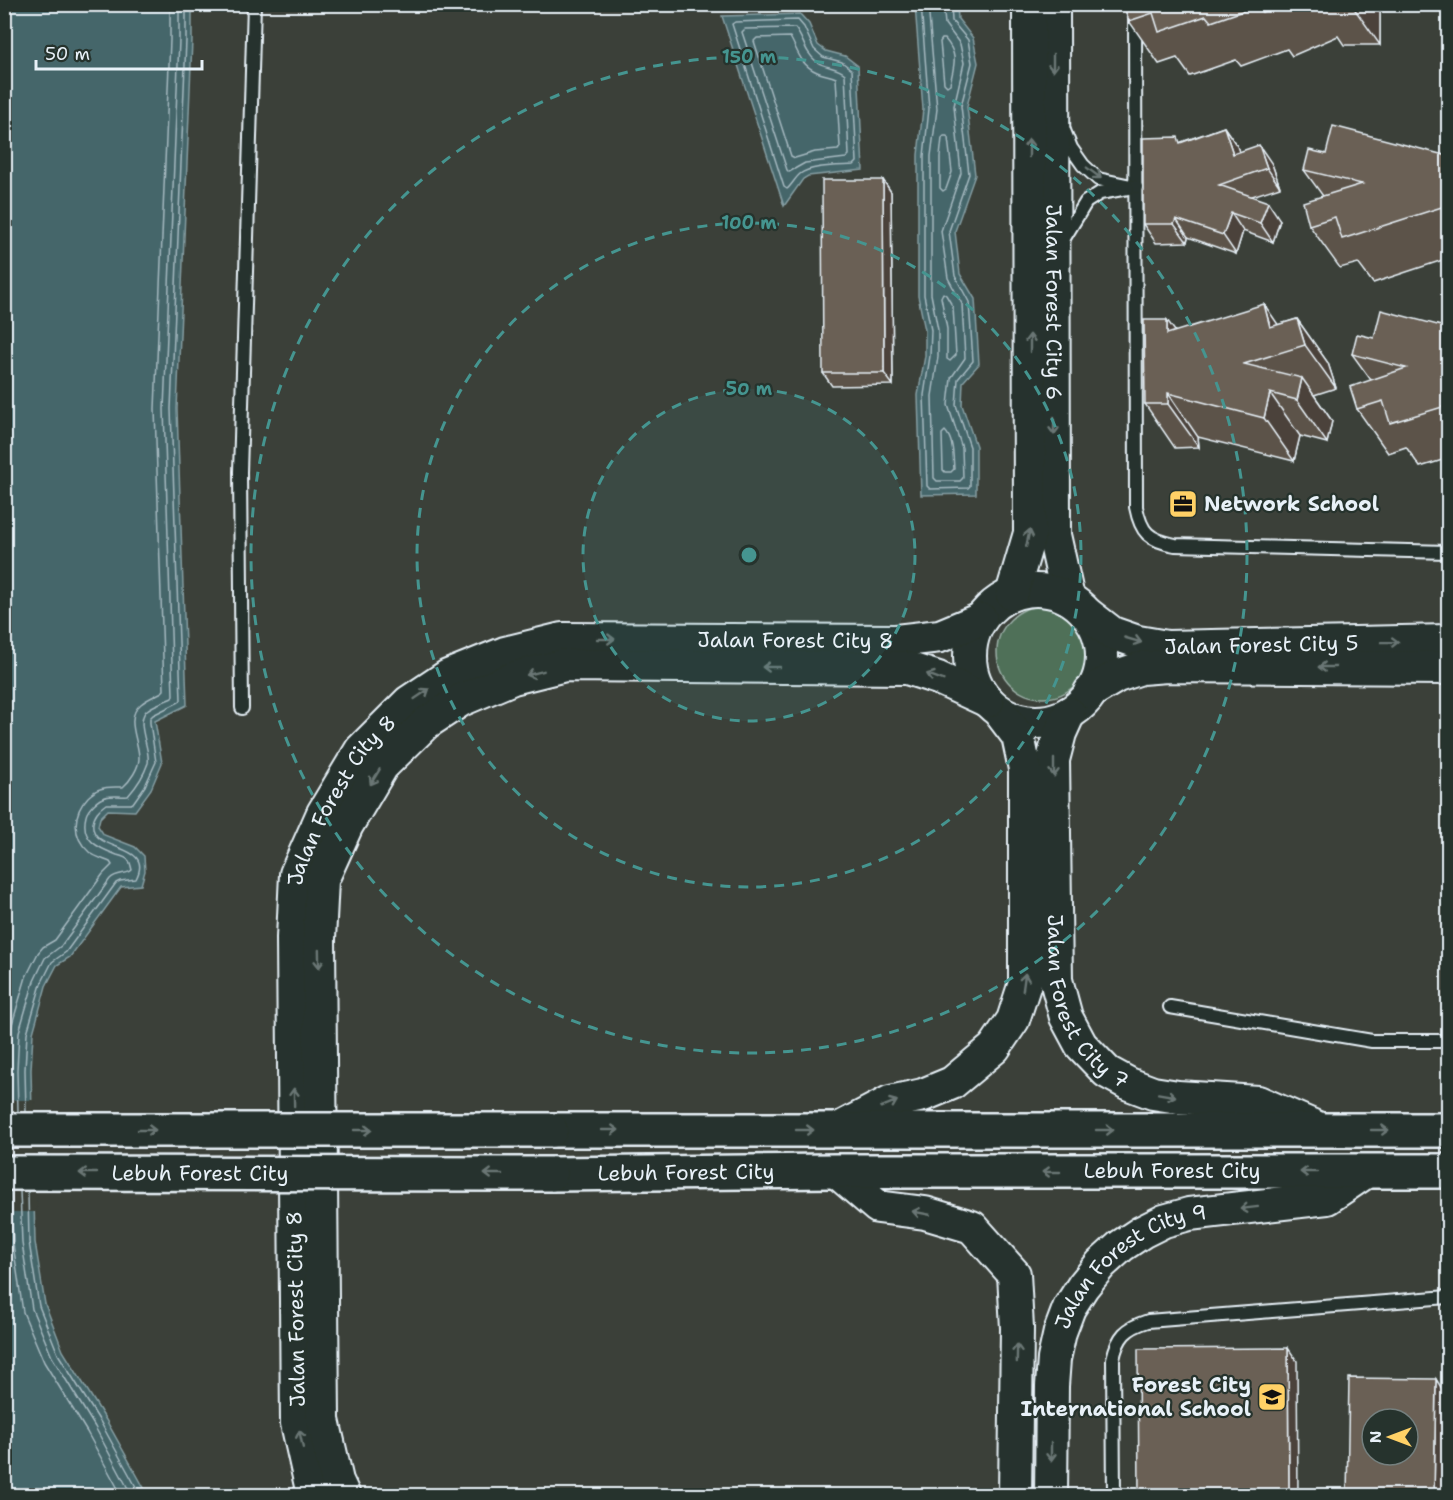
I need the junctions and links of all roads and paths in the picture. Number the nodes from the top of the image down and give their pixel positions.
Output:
1 (254, 4) edge
2 (1029, 4) edge
3 (1053, 4) edge
4 (1135, 4) edge
5 (1053, 107) junction
6 (1136, 187) junction
7 (1053, 256) junction
8 (1449, 552) edge
9 (1012, 594) junction
10 (1076, 604) junction
11 (981, 619) junction
12 (1449, 641) edge
13 (1449, 668) edge
14 (1080, 703) junction
15 (994, 706) junction
16 (242, 708) dead end
17 (1170, 1007) dead end
18 (1449, 1041) edge
19 (4, 1130) edge
20 (837, 1130) junction
21 (1322, 1130) junction
22 (1449, 1130) edge
23 (1449, 1171) edge
24 (836, 1172) junction
25 (1367, 1172) junction
26 (4, 1173) edge
27 (1449, 1297) edge
28 (315, 1496) edge
29 (344, 1496) edge
30 (1016, 1496) edge
31 (1051, 1496) edge
32 (1114, 1496) edge

1 - 16 lane
9 -> 2 street, Jalan Forest City 6
3 -> 5 street, Jalan Forest City 6
4 - 6 lane
5 -> 6 lane
5 - 7 street, Jalan Forest City 6
6 - 7 lane
6 - 8 lane
7 -> 10 street, Jalan Forest City 6
9 - 10 street
9 - 11 street
10 -> 12 street, Jalan Forest City 5
10 - 14 street
11 - 15 street
28 -> 11 street, Jalan Forest City 8
13 -> 14 street, Jalan Forest City 5
14 - 15 street
14 -> 21 street, Jalan Forest City 7
20 -> 15 street, Jalan Forest City 7
15 -> 29 street, Jalan Forest City 8
17 - 18 lane
19 -> 20 main road, Lebuh Forest City, bridge
20 -> 21 main road, Lebuh Forest City
21 -> 22 main road, Lebuh Forest City
23 - 25 main road, Lebuh Forest City
25 -> 24 main road, Lebuh Forest City
24 -> 26 main road, Lebuh Forest City, bridge
30 -> 24 street
25 -> 31 street, Jalan Forest City 9
27 - 32 lane

